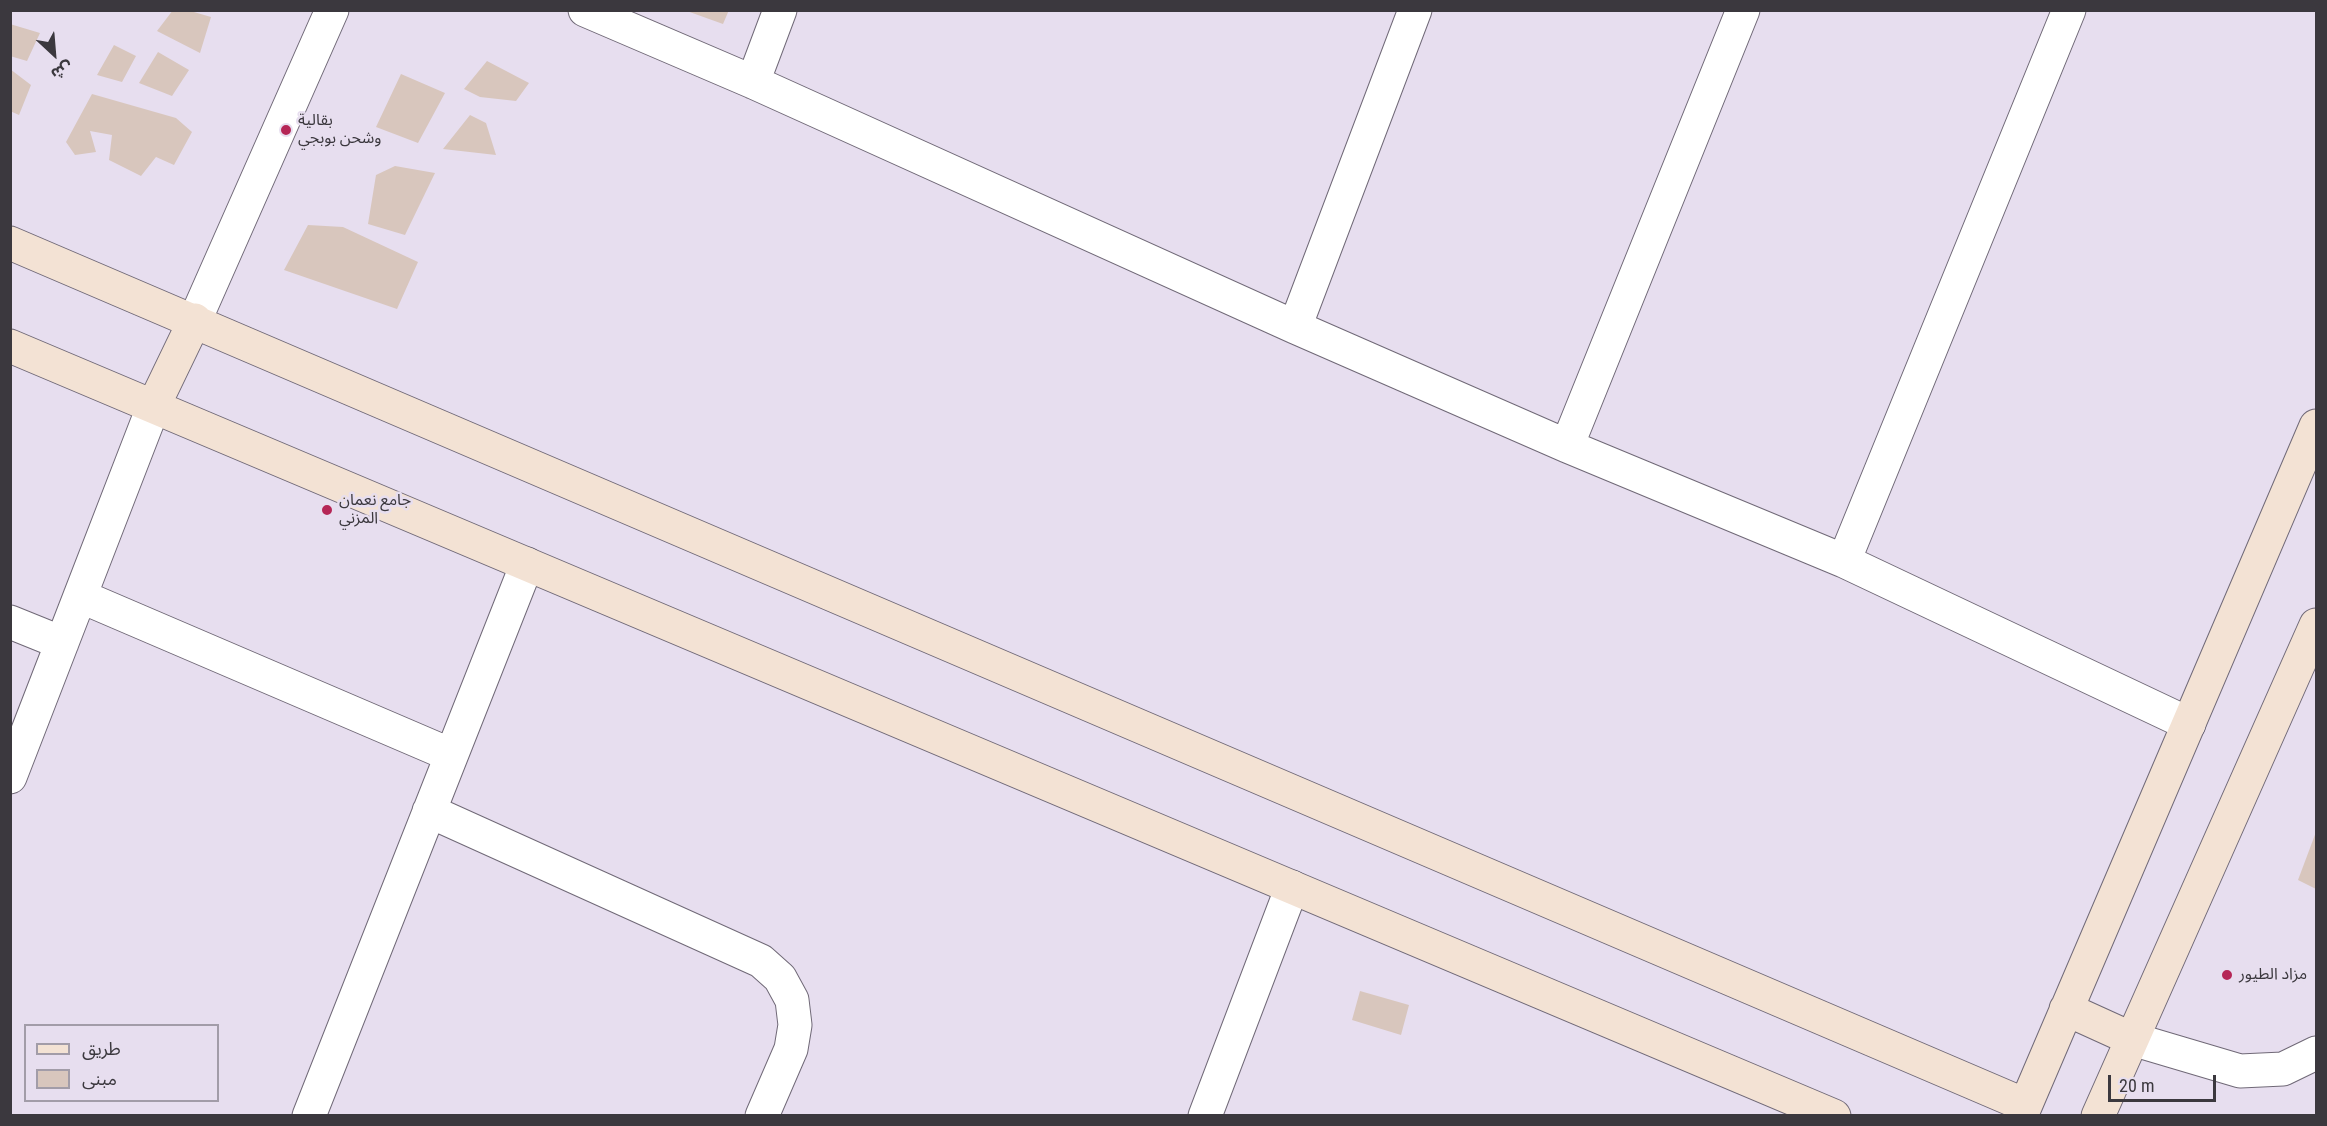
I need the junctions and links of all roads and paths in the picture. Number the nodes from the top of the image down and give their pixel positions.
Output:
1 (332, 10) edge
2 (585, 10) edge
3 (780, 10) edge
4 (1415, 10) edge
5 (1743, 10) edge
6 (2069, 10) edge
7 (753, 82) junction
8 (10, 243) edge
9 (195, 320) junction
10 (1295, 327) junction
11 (10, 346) edge
12 (154, 405) junction
13 (2316, 426) edge
14 (1567, 446) junction
15 (1844, 561) junction
16 (526, 564) junction
17 (80, 596) junction
18 (10, 622) edge
19 (2316, 625) edge
20 (62, 643) junction
21 (2189, 724) junction
22 (451, 755) junction
23 (10, 777) edge
24 (429, 811) junction
25 (1292, 888) junction
26 (2066, 1009) junction
27 (2132, 1039) junction
28 (2316, 1053) edge
29 (2023, 1110) edge
30 (309, 1116) edge
31 (762, 1116) edge
32 (1205, 1116) edge
33 (1834, 1116) edge
34 (2098, 1116) edge

1 - 9 street
2 - 7 street
3 - 7 street
4 - 10 street
5 - 14 street
6 - 15 street
7 - 10 street
8 - 9 street
9 - 12 street
9 - 29 street
10 - 14 street
11 - 12 street
12 - 16 street
12 - 17 street
13 - 21 street
14 - 15 street
15 - 21 street
16 - 22 street
16 - 25 street
17 - 20 street
17 - 22 street
18 - 20 street
19 - 27 street
20 - 23 street
21 - 26 street
22 - 24 street
24 - 30 street
24 - 31 street
25 - 32 street
25 - 33 street
26 - 27 street
26 - 29 street
27 - 28 street
27 - 34 street

